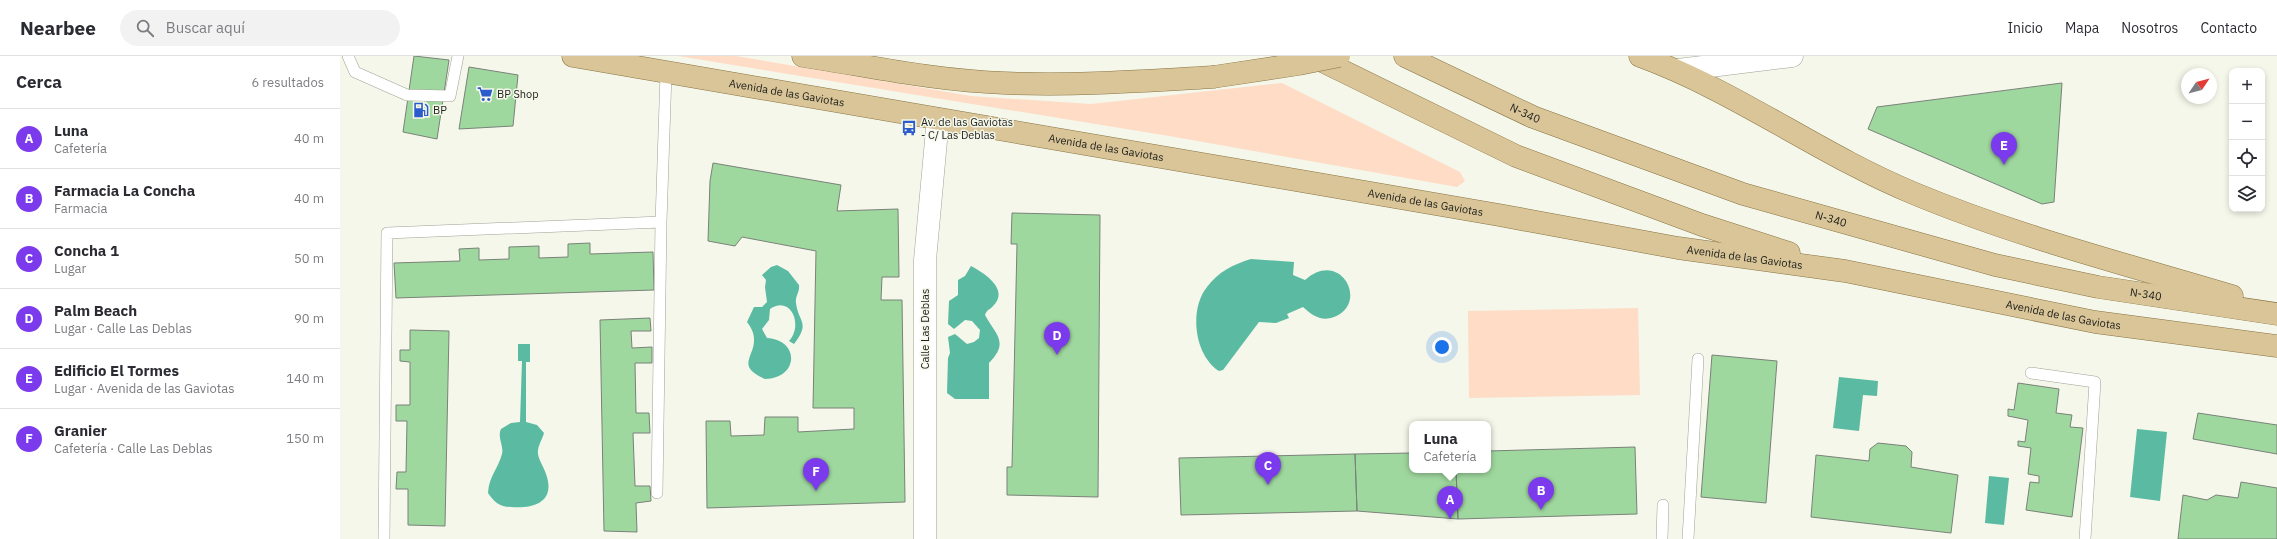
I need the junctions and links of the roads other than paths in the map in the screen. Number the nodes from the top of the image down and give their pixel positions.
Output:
1 (348, 56) edge
2 (458, 56) edge
3 (573, 56) edge
4 (803, 56) edge
5 (1312, 56) edge
6 (1339, 56) edge
7 (1405, 56) edge
8 (1640, 56) edge
9 (1792, 56) edge
10 (1678, 70) junction
11 (666, 73) junction
12 (938, 119) junction
13 (661, 222) junction
14 (1845, 271) junction
15 (2277, 310) edge
16 (2277, 314) edge
17 (2277, 346) edge
18 (1698, 359) dead end
19 (2031, 373) dead end
20 (657, 493) dead end
21 (1663, 505) dead end
22 (384, 539) edge
23 (925, 539) edge
24 (1662, 539) edge
25 (1688, 539) edge
26 (2085, 539) edge

1 - 2 lane
3 - 11 main road, Avenida de las Gaviotas
4 - 6 main road, bridge
5 - 14 main road
7 - 16 main road, N-340
8 - 10 main road
9 - 10 street
10 - 15 main road
11 - 12 main road, Avenida de las Gaviotas
11 - 13 lane
12 - 14 main road, Avenida de las Gaviotas
12 - 23 street, Calle Las Deblas
13 - 20 lane
13 - 22 lane
14 - 17 main road, Avenida de las Gaviotas
18 - 25 lane
19 - 26 lane
21 - 24 lane

